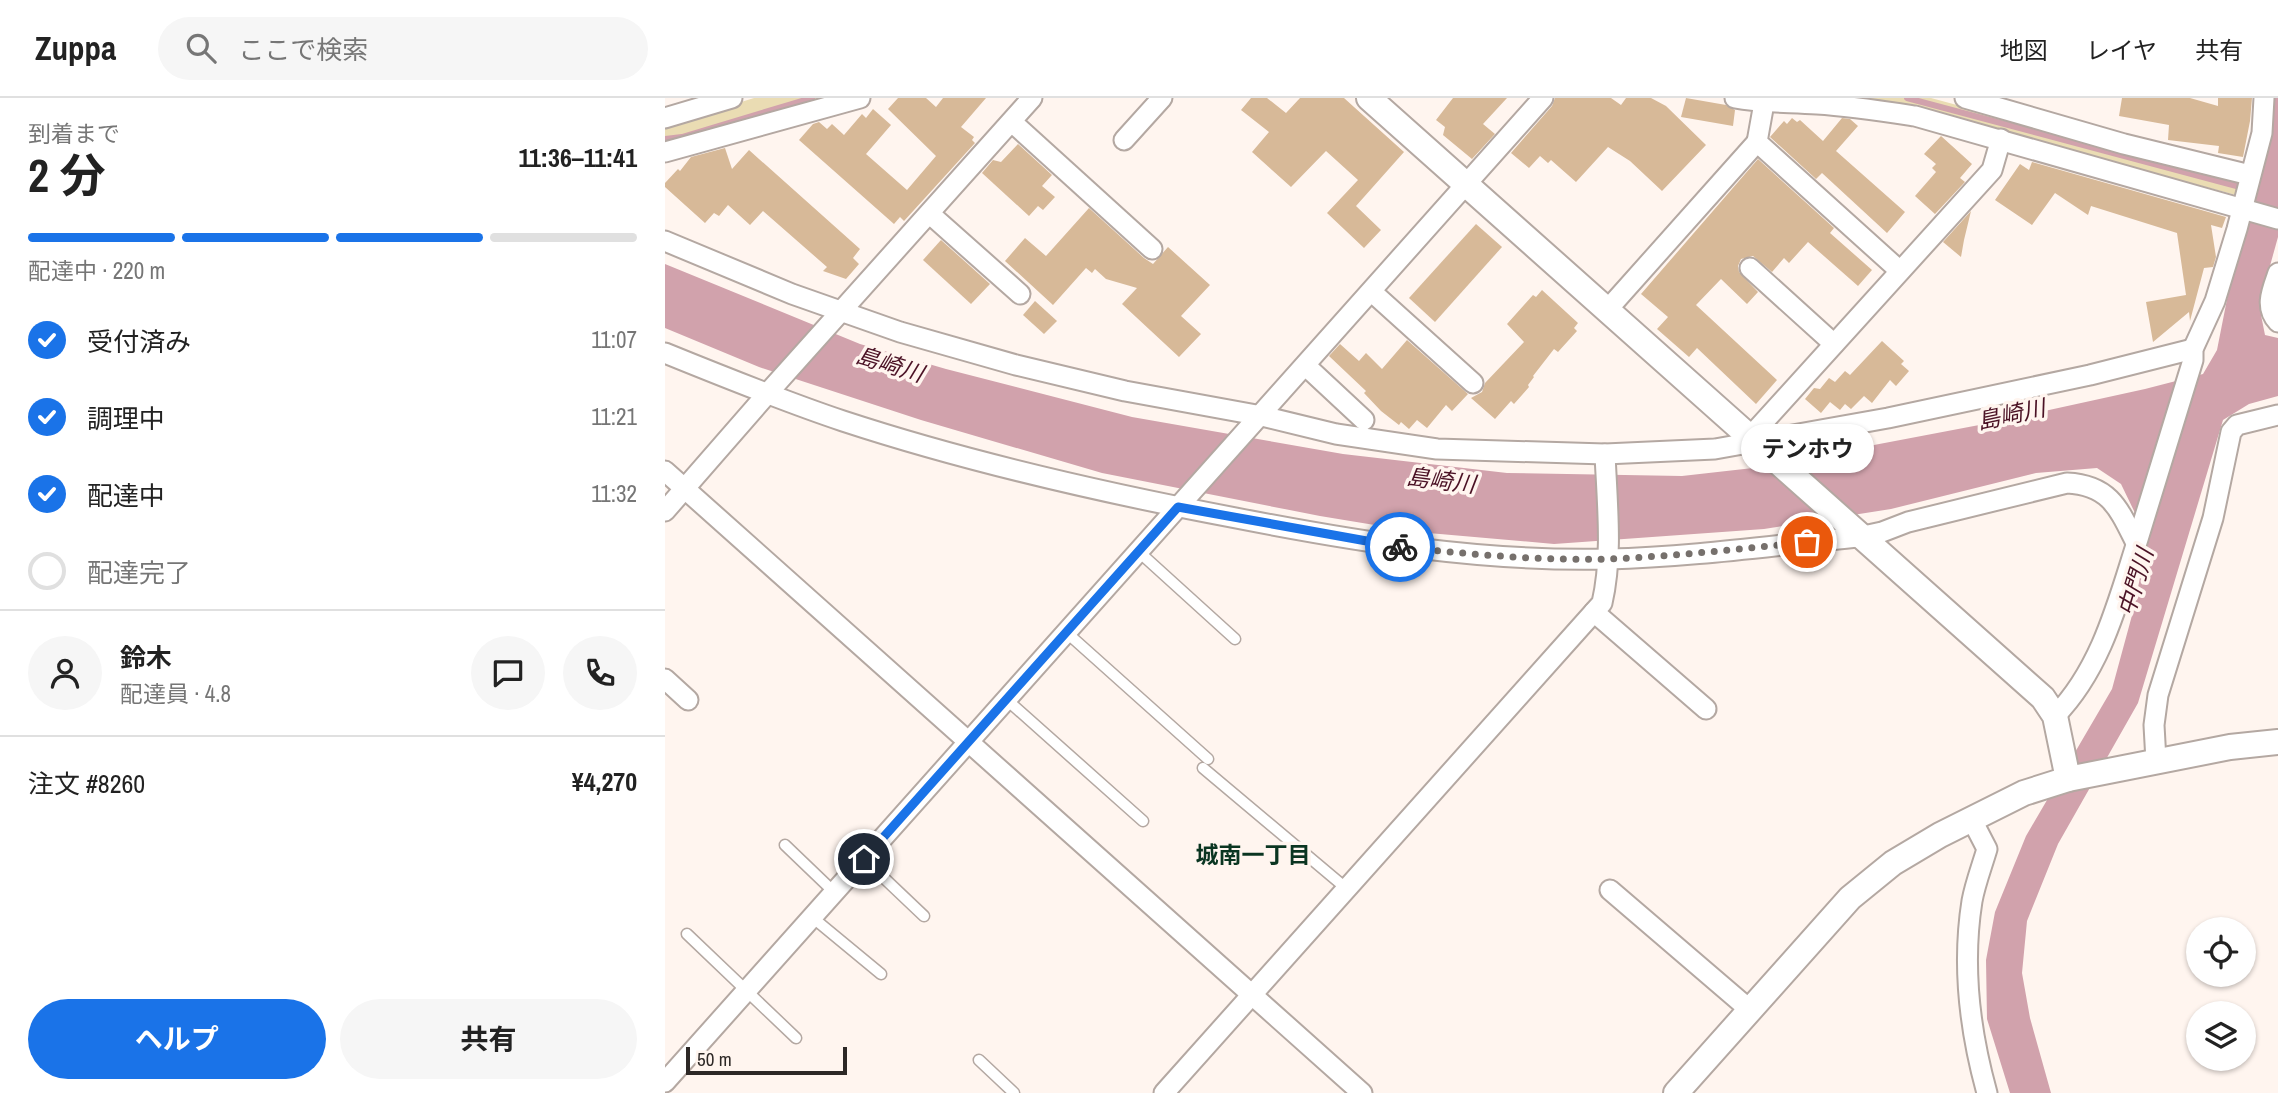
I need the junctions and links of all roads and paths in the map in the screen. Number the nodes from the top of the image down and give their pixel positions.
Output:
1 (732, 98) edge
2 (860, 98) edge
3 (1032, 98) edge
4 (1162, 98) edge
5 (1369, 98) edge
6 (1543, 98) edge
7 (1735, 98) edge
8 (1965, 98) edge
9 (2264, 98) edge
10 (1764, 103) junction
11 (2009, 104) edge
12 (665, 118) edge
13 (1012, 122) junction
14 (2001, 139) junction
15 (1125, 140) dead end
16 (1757, 142) junction
17 (665, 152) edge
18 (2250, 175) junction
19 (1466, 183) junction
20 (2246, 209) junction
21 (930, 214) junction
22 (2278, 219) edge
23 (665, 241) edge
24 (1152, 249) dead end
25 (1750, 268) dead end
26 (1900, 271) junction
27 (2278, 273) edge
28 (1372, 292) junction
29 (1020, 295) dead end
30 (1608, 309) junction
31 (839, 315) junction
32 (2278, 322) edge
33 (1834, 344) junction
34 (665, 353) edge
35 (2193, 355) junction
36 (1306, 366) junction
37 (1473, 383) dead end
38 (770, 391) junction
39 (2278, 415) edge
40 (1257, 420) junction
41 (1364, 420) dead end
42 (1760, 445) junction
43 (1605, 459) junction
44 (665, 471) edge
45 (685, 489) junction
46 (1182, 503) junction
47 (665, 511) edge
48 (1854, 532) junction
49 (2136, 543) junction
50 (1137, 551) junction
51 (1607, 553) junction
52 (1594, 612) junction
53 (1066, 631) junction
54 (1235, 639) dead end
55 (665, 679) edge
56 (1006, 698) junction
57 (688, 700) dead end
58 (1706, 709) dead end
59 (2055, 716) junction
60 (968, 741) junction
61 (2278, 743) edge
62 (2156, 761) junction
63 (2068, 779) junction
64 (1971, 818) junction
65 (1143, 821) dead end
66 (785, 845) dead end
67 (864, 859) junction
68 (1347, 888) junction
69 (1610, 890) dead end
70 (834, 891) junction
71 (924, 916) dead end
72 (812, 917) junction
73 (687, 934) dead end
74 (881, 974) dead end
75 (747, 989) junction
76 (1252, 995) junction
77 (1750, 1010) junction
78 (796, 1038) dead end
79 (979, 1060) dead end
80 (665, 1082) edge
81 (1014, 1093) edge
82 (1164, 1093) edge
83 (1362, 1093) edge
84 (1677, 1093) edge
85 (1987, 1093) edge

1 - 12 street
2 - 17 street
3 - 13 street
4 - 15 street
5 - 19 street
6 - 19 street
7 - 10 street
8 - 11 street
9 - 18 street
10 - 14 street
10 - 16 street
11 - 18 street
13 - 21 street
13 - 24 street
14 - 20 street
14 - 26 street
16 - 26 street
16 - 30 street
18 - 20 street
19 - 28 street
19 - 30 street
20 - 22 street
20 - 35 street
21 - 29 street
21 - 31 street
23 - 31 street
25 - 33 street
26 - 33 street
27 - 32 street
28 - 36 street
28 - 37 street
30 - 42 street
31 - 38 street
31 - 40 street
33 - 42 street
34 - 38 street
35 - 42 street
35 - 49 street
36 - 40 street
36 - 41 street
38 - 45 street
38 - 46 street
39 - 62 street
40 - 43 street
40 - 46 street
42 - 43 street
42 - 48 street
43 - 51 street
44 - 45 street
45 - 47 street
45 - 60 street
46 - 50 street
46 - 51 street
48 - 49 street
48 - 51 street
48 - 59 street
49 - 59 street
50 - 53 street
50 - 54 lane
51 - 52 street
52 - 58 street
52 - 68 street
53 - 56 street
53 - 68 lane
55 - 57 street
56 - 60 street
56 - 65 lane
59 - 63 street
60 - 67 street
60 - 76 street
61 - 62 street
62 - 63 street
63 - 64 street
64 - 77 street
64 - 85 street
66 - 70 lane
67 - 70 street
67 - 71 lane
68 - 76 street
69 - 77 street
70 - 72 street
72 - 74 lane
72 - 75 street
73 - 75 lane
75 - 78 lane
75 - 80 street
76 - 82 street
76 - 83 street
77 - 84 street
79 - 81 lane

